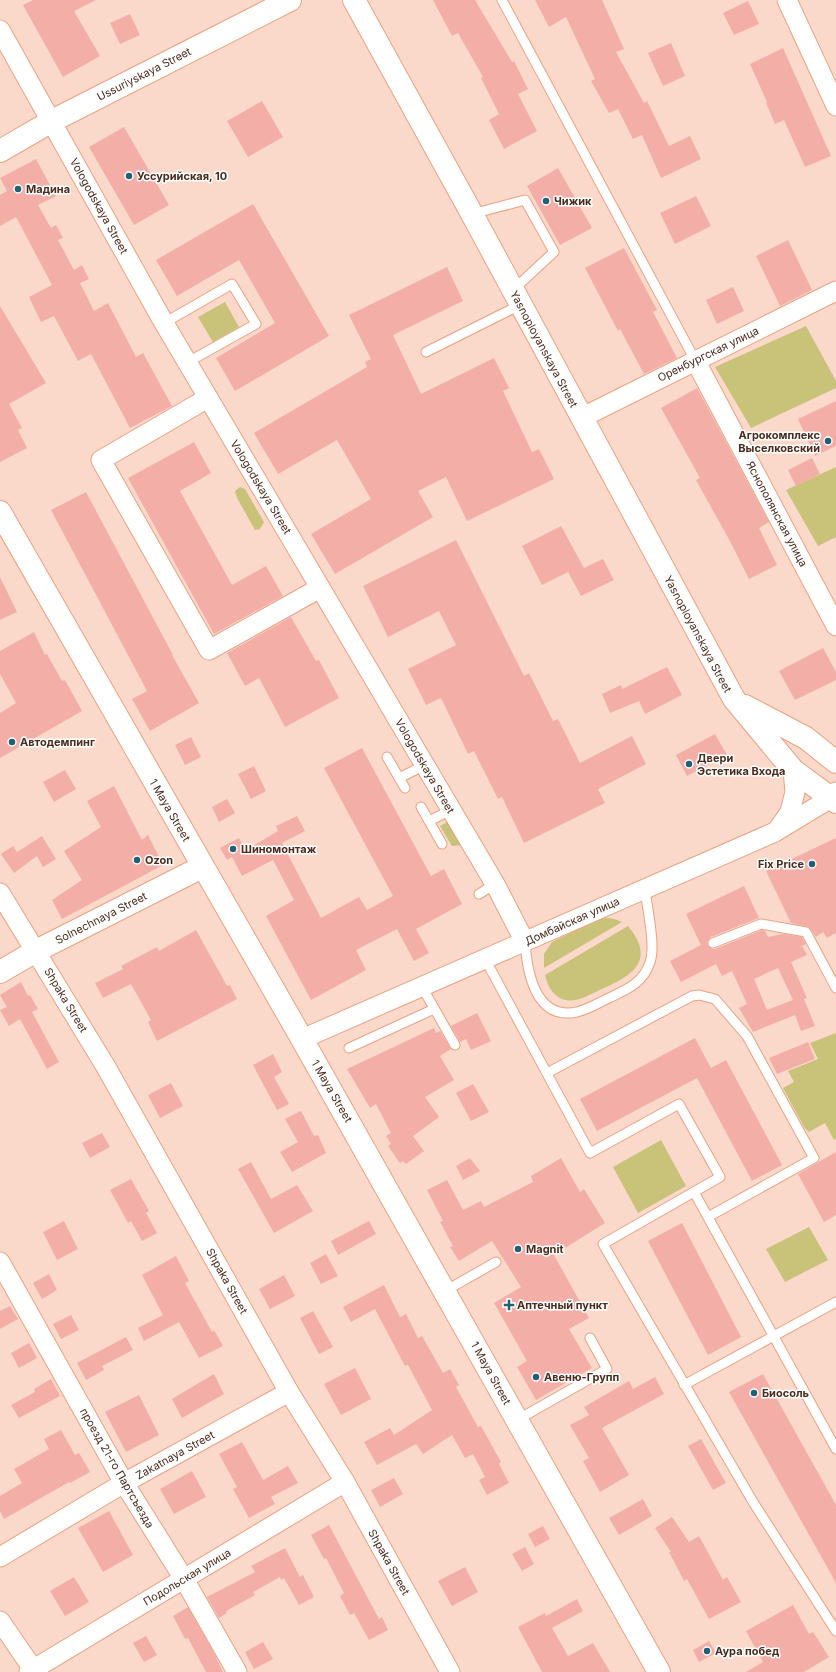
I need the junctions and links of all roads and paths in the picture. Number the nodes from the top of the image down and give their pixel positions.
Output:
1 (290, 0) edge
2 (354, 0) edge
3 (502, 0) edge
4 (787, 0) edge
5 (0, 30) edge
6 (836, 106) edge
7 (52, 121) junction
8 (0, 151) edge
9 (472, 214) junction
10 (836, 291) edge
11 (516, 298) junction
12 (164, 323) junction
13 (426, 352) dead end
14 (695, 360) junction
15 (188, 362) junction
16 (208, 398) junction
17 (581, 418) junction
18 (0, 512) edge
19 (320, 588) junction
20 (836, 626) edge
21 (734, 699) junction
22 (387, 758) dead end
23 (836, 762) edge
24 (425, 765) junction
25 (793, 770) junction
26 (399, 778) junction
27 (405, 788) dead end
28 (834, 797) edge
29 (421, 807) dead end
30 (451, 810) junction
31 (429, 821) junction
32 (775, 832) junction
33 (442, 844) dead end
34 (202, 867) junction
35 (495, 884) junction
36 (645, 889) junction
37 (0, 893) edge
38 (479, 894) dead end
39 (524, 942) junction
40 (713, 943) dead end
41 (36, 951) junction
42 (485, 959) junction
43 (0, 972) edge
44 (422, 987) junction
45 (836, 988) edge
46 (434, 1009) junction
47 (302, 1039) junction
48 (455, 1045) dead end
49 (350, 1048) dead end
50 (547, 1072) junction
51 (694, 1192) junction
52 (708, 1217) junction
53 (0, 1262) edge
54 (496, 1262) dead end
55 (445, 1291) junction
56 (834, 1303) edge
57 (836, 1313) edge
58 (774, 1336) junction
59 (590, 1338) dead end
60 (684, 1385) junction
61 (289, 1392) junction
62 (517, 1420) junction
63 (836, 1449) edge
64 (345, 1482) junction
65 (124, 1483) junction
66 (0, 1557) edge
67 (184, 1579) junction
68 (0, 1621) edge
69 (836, 1631) edge
70 (32, 1671) edge
71 (237, 1672) edge
72 (450, 1672) edge
73 (659, 1672) edge

1 - 7 street, Ussuriyskaya Street
2 - 9 street, Yasnoployanskaya Street
3 - 14 lane
4 - 6 street
5 - 7 street, Vologodskaya Street
7 - 8 street, Ussuriyskaya Street
7 - 12 street, Vologodskaya Street
9 - 11 street, Yasnoployanskaya Street
9 - 11 lane
10 - 14 street, Оренбургская улица
11 - 13 lane
11 - 17 street, Yasnoployanskaya Street
12 - 15 street, Vologodskaya Street
12 - 15 lane
14 - 17 street, Оренбургская улица
14 - 20 street, Яснополянская улица
15 - 16 street, Vologodskaya Street
16 - 19 street, Vologodskaya Street
16 - 19 street
17 - 21 street, Yasnoployanskaya Street
18 - 34 street, 1 Maya Street
19 - 24 street, Vologodskaya Street
21 - 23 street
21 - 25 street, Yasnoployanskaya Street
22 - 26 lane
24 - 26 lane
24 - 30 street, Vologodskaya Street
25 - 28 street, Yasnoployanskaya Street
25 - 32 street
26 - 27 lane
28 - 32 street, Домбайская улица
29 - 31 lane
30 - 31 lane
30 - 35 street, Vologodskaya Street
31 - 33 lane
32 - 36 street, Домбайская улица
34 - 41 street, Solnechnaya Street
34 - 47 street, 1 Maya Street
35 - 38 lane
35 - 39 street, Vologodskaya Street
36 - 39 street, Домбайская улица
36 - 39 lane
37 - 41 street, Shpaka Street
39 - 42 street, Домбайская улица
40 - 45 lane
41 - 43 street, Solnechnaya Street
41 - 61 street, Shpaka Street
42 - 44 street, Домбайская улица
42 - 50 lane
44 - 46 lane
44 - 47 street, Домбайская улица
46 - 48 lane
46 - 49 lane
47 - 55 street, 1 Maya Street
50 - 51 lane
50 - 52 lane
51 - 52 lane
51 - 60 lane
52 - 58 lane
53 - 65 street, проезд 21-го Партсъезда
54 - 55 lane
55 - 62 street, 1 Maya Street
56 - 57 lane
56 - 58 lane
58 - 60 lane
58 - 63 lane
59 - 62 lane
60 - 69 lane
61 - 64 street, Shpaka Street
61 - 65 street, Zakatnaya Street
62 - 73 street, 1 Maya Street
64 - 67 street, Подольская улица
64 - 72 street, Shpaka Street
65 - 66 street, Zakatnaya Street
65 - 67 street, проезд 21-го Партсъезда
67 - 70 street, Подольская улица
67 - 71 street, проезд 21-го Партсъезда
68 - 70 street

